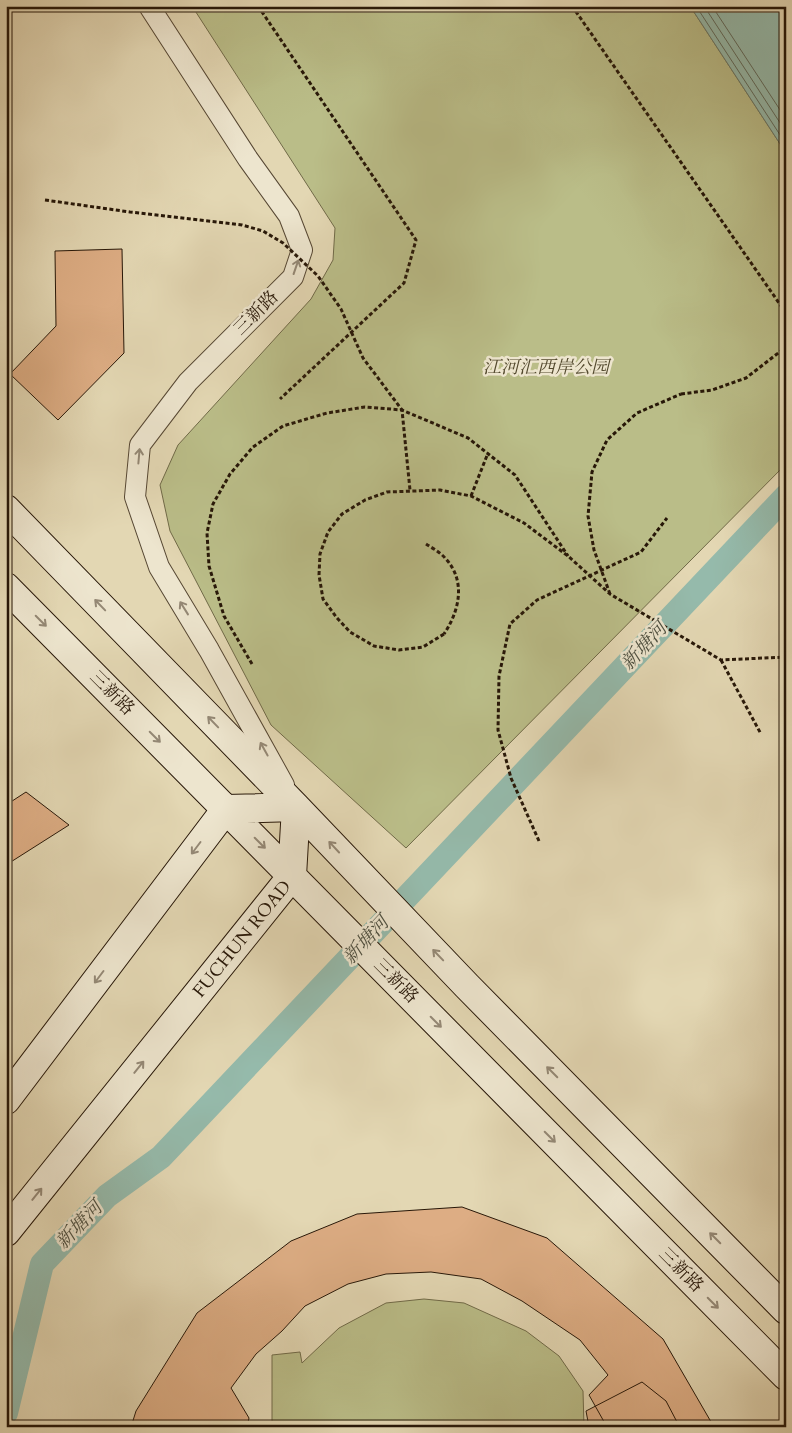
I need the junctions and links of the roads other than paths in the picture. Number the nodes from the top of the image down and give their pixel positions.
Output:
1 (149, 6) edge
2 (6, 510) edge
3 (6, 587) edge
4 (296, 807) junction
5 (226, 809) junction
6 (292, 876) junction
7 (6, 1100) edge
8 (6, 1232) edge
9 (786, 1310) edge
10 (786, 1376) edge

4 -> 1 street, 三新路
4 -> 2 main road, 三新路
3 -> 5 main road, 三新路
4 - 5 main road
4 - 6 main road, FUCHUN ROAD
9 -> 4 main road, 三新路
5 -> 6 main road, 三新路
5 -> 7 main road
8 -> 6 main road, FUCHUN ROAD
6 -> 10 main road, 三新路

